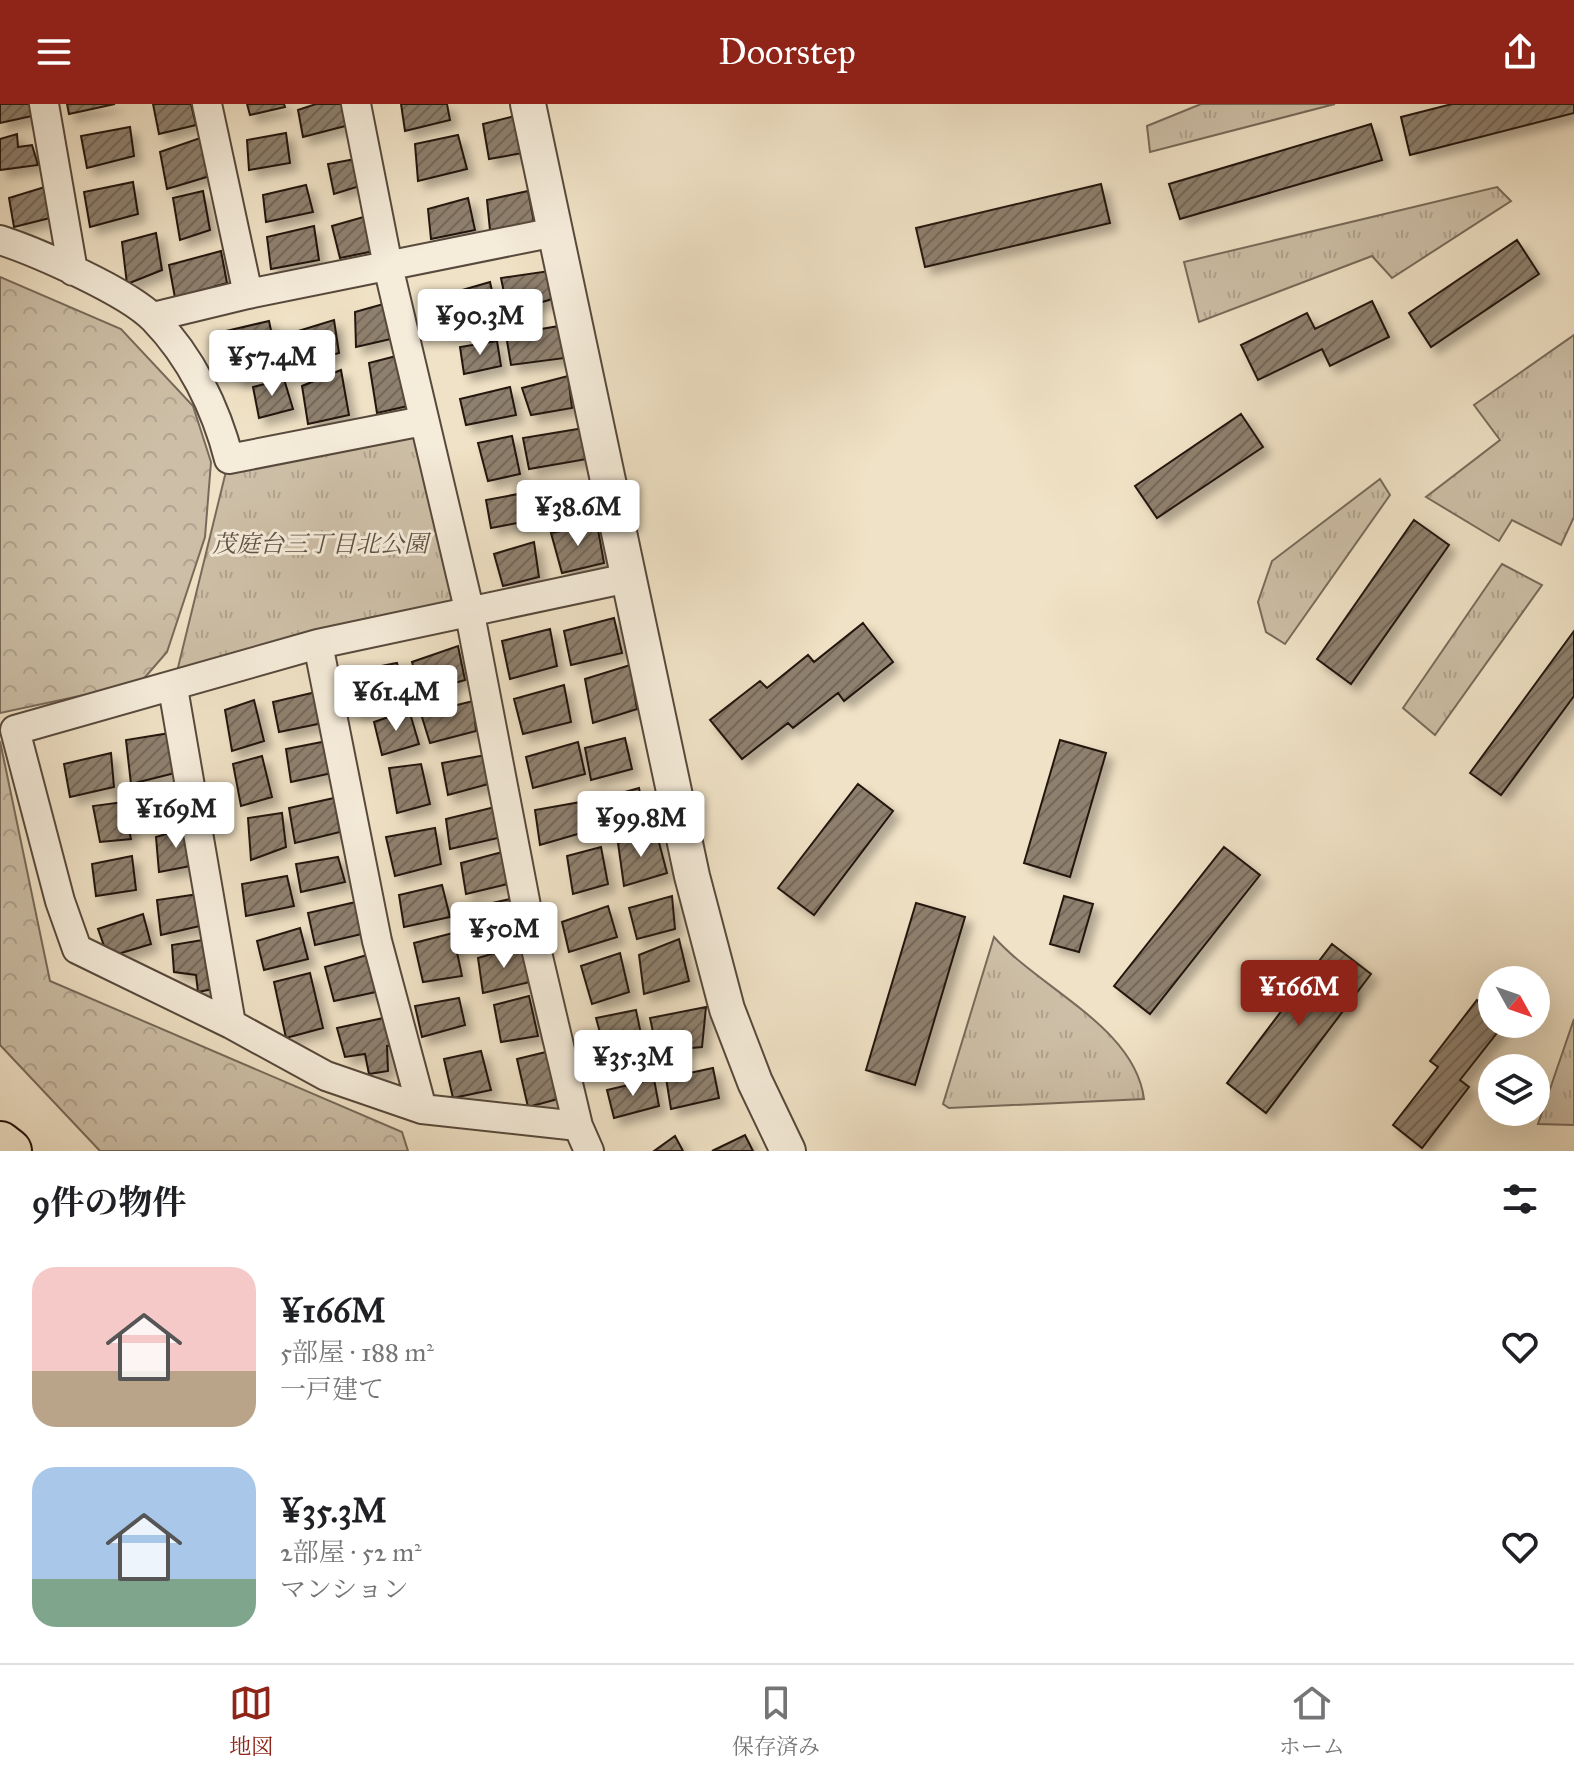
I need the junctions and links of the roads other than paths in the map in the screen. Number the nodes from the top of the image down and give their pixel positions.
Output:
1 (44, 104) edge
2 (207, 104) edge
3 (356, 104) edge
4 (528, 104) edge
5 (555, 232) junction
6 (0, 240) edge
7 (388, 266) junction
8 (73, 271) junction
9 (248, 294) junction
10 (153, 317) junction
11 (423, 421) junction
12 (628, 578) junction
13 (469, 609) junction
14 (318, 644) junction
15 (173, 688) junction
16 (231, 1024) junction
17 (422, 1109) junction
18 (584, 1138) edge
19 (0, 1144) edge
20 (9, 1151) edge
21 (788, 1151) edge

1 - 8 street
2 - 9 street
3 - 7 street
4 - 5 street
5 - 7 street
5 - 12 street
6 - 8 street
7 - 9 street
7 - 11 street
8 - 10 street
9 - 10 street
10 - 11 street
11 - 13 street
12 - 13 street
12 - 21 street
13 - 14 street
13 - 18 street
14 - 15 street
14 - 17 street
15 - 16 street
15 - 16 street
16 - 17 street
17 - 18 street
19 - 20 main road

